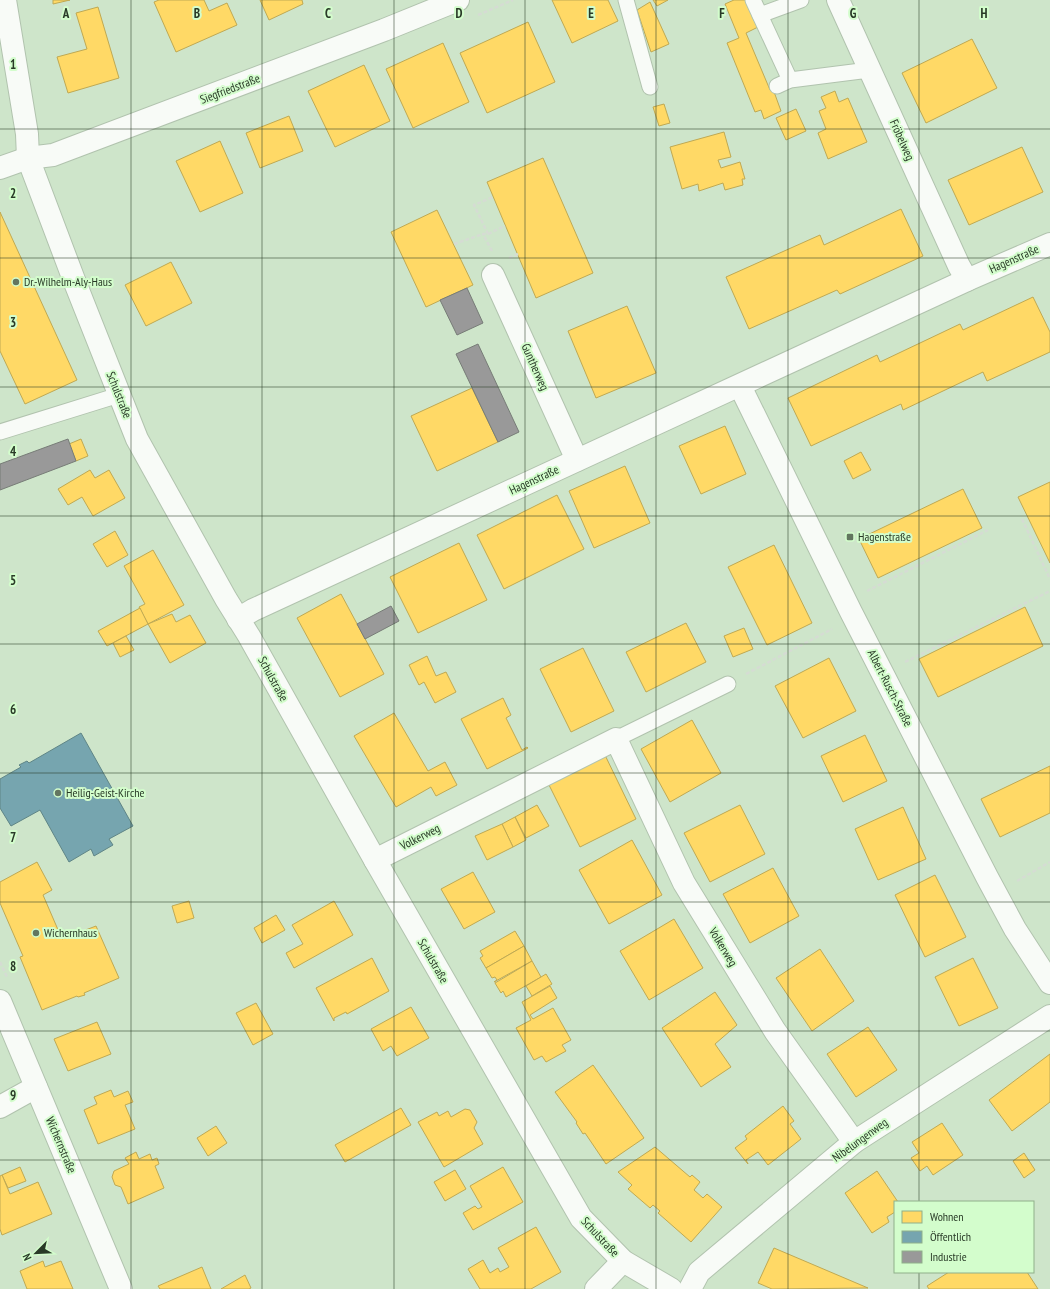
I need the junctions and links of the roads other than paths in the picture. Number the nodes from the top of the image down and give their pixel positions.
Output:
1 (5, 0) edge
2 (458, 0) edge
3 (626, 0) edge
4 (753, 0) edge
5 (801, 0) edge
6 (838, 0) edge
7 (760, 15) junction
8 (869, 70) junction
9 (650, 87) dead end
10 (28, 158) junction
11 (0, 168) edge
12 (1050, 244) edge
13 (493, 265) road end
14 (967, 280) junction
15 (740, 386) junction
16 (119, 395) junction
17 (0, 432) edge
18 (577, 460) junction
19 (238, 619) junction
20 (728, 684) road end
21 (616, 739) junction
22 (375, 860) junction
23 (1050, 984) edge
24 (0, 1001) edge
25 (1050, 1016) edge
26 (36, 1087) junction
27 (0, 1107) edge
28 (854, 1142) junction
29 (622, 1261) junction
30 (121, 1289) edge
31 (596, 1289) edge
32 (671, 1289) edge
33 (690, 1289) edge

1 - 10 street, Schulstraße
2 - 10 street, Siegfriedstraße
3 - 9 lane
4 - 7 lane
5 - 7 lane
6 - 8 street, Fröbelweg
7 - 8 lane
8 - 14 street, Fröbelweg
10 - 11 street, Siegfriedstraße
10 - 16 street, Schulstraße
12 - 14 street, Hagenstraße
13 - 18 street, Guntherweg
14 - 15 street, Hagenstraße
15 - 18 street, Hagenstraße
15 - 23 street, Albert-Rusch-Straße
16 - 17 lane
16 - 19 street, Schulstraße
18 - 19 street, Hagenstraße
19 - 22 street, Schulstraße
20 - 21 lane, Volkerweg
21 - 22 street, Volkerweg
21 - 28 street, Volkerweg
22 - 29 street, Schulstraße
24 - 26 street, Wichernstraße
25 - 28 street, Nibelungenweg
26 - 27 street
26 - 30 street, Wichernstraße
28 - 33 street, Nibelungenweg
29 - 31 street
29 - 32 street, Schulstraße

